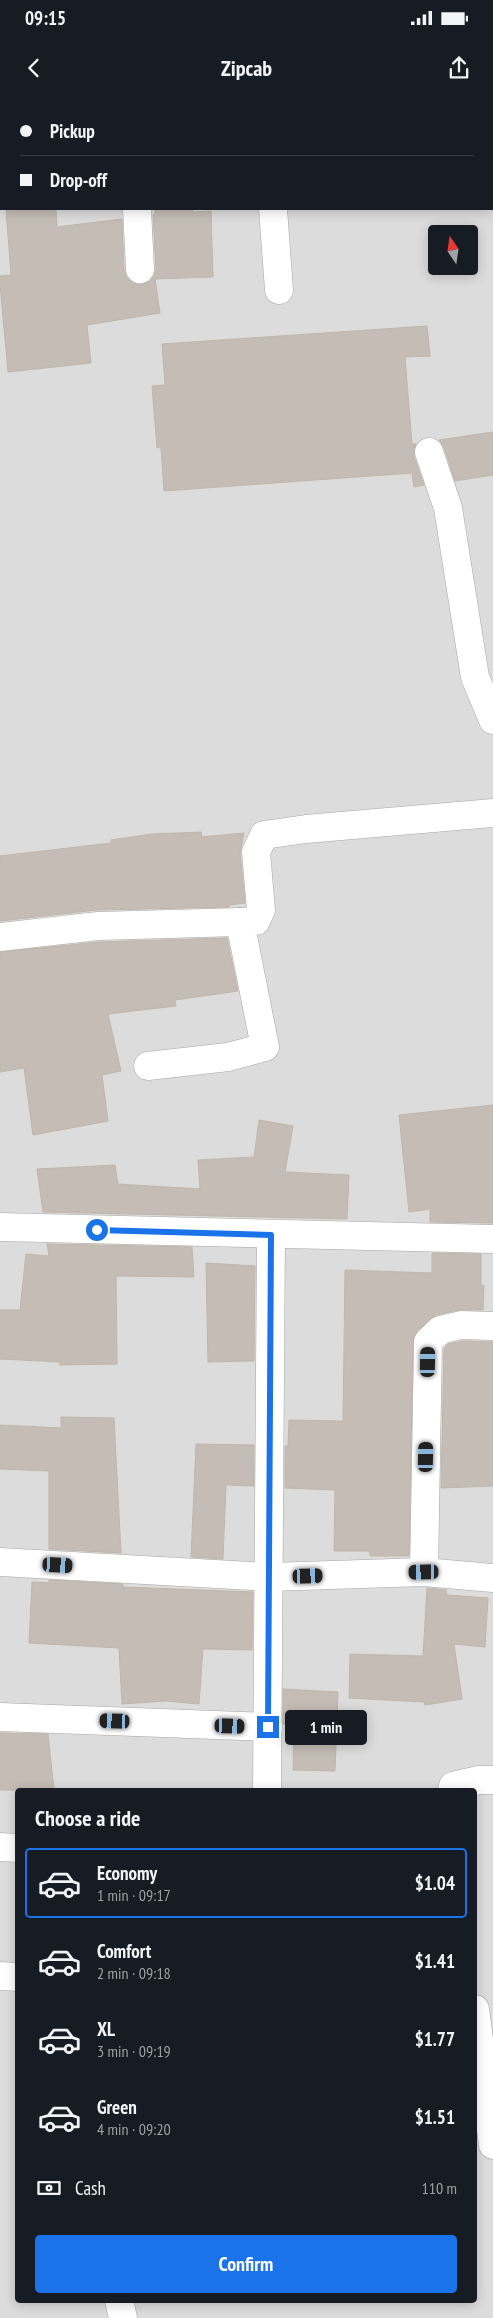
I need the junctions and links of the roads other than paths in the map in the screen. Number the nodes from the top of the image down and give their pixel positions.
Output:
1 (137, 210) edge
2 (273, 210) edge
3 (140, 269) dead end
4 (279, 290) dead end
5 (429, 452) dead end
6 (493, 720) edge
7 (493, 813) edge
8 (240, 922) junction
9 (0, 937) edge
10 (148, 1066) dead end
11 (0, 1227) edge
12 (271, 1235) junction
13 (493, 1239) edge
14 (493, 1326) edge
15 (0, 1562) edge
16 (424, 1572) junction
17 (270, 1577) junction
18 (493, 1578) edge
19 (0, 1717) edge
20 (268, 1727) junction
21 (493, 1780) edge
22 (267, 1788) edge
23 (452, 1788) edge
24 (0, 1847) edge
25 (15, 1848) edge
26 (0, 1976) edge
27 (15, 1977) edge
28 (477, 2024) edge
29 (493, 2145) edge
30 (119, 2303) edge
31 (123, 2318) edge

1 - 3 street
2 - 4 street
5 - 6 street
7 - 8 street
8 - 9 street
8 - 10 street
11 - 12 street
12 - 13 street
12 - 17 street
14 - 16 street
15 - 17 street
16 - 17 street
16 - 18 street
17 - 20 street
19 - 20 street
20 - 22 street
21 - 23 street
24 - 25 street
26 - 27 street
28 - 29 street
30 - 31 street

